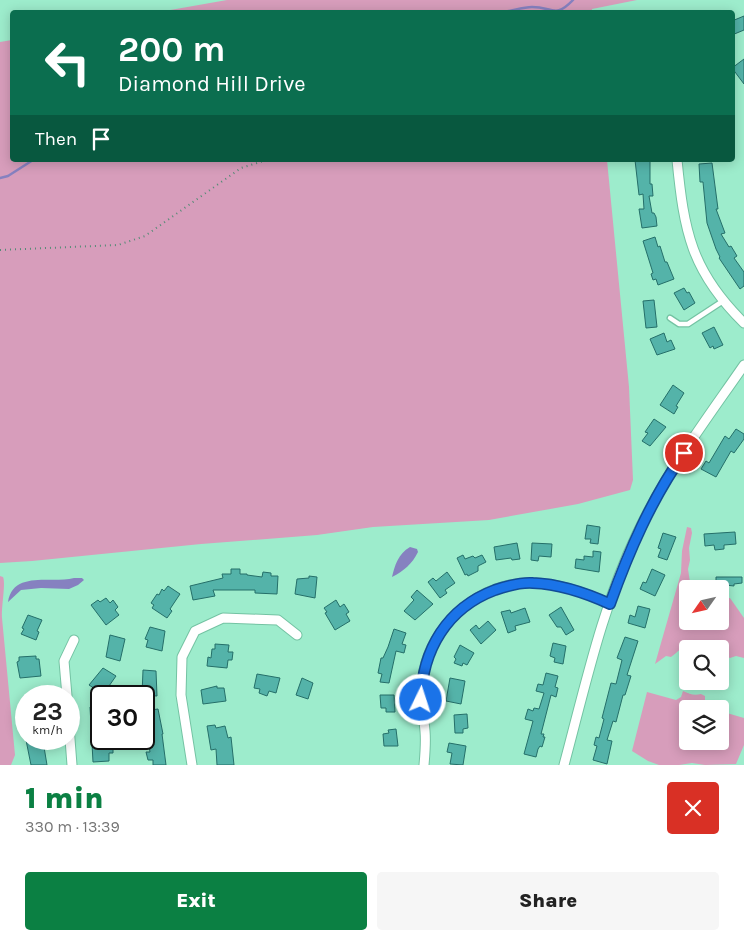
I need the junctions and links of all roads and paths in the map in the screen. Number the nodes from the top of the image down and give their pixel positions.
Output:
1 (260, 162) edge
2 (677, 162) edge
3 (0, 250) edge
4 (723, 301) junction
5 (670, 318) dead end
6 (744, 323) edge
7 (744, 365) edge
8 (610, 604) junction
9 (297, 635) dead end
10 (74, 640) dead end
11 (66, 685) edge
12 (71, 750) edge
13 (72, 765) edge
14 (192, 765) edge
15 (424, 765) edge
16 (564, 765) edge

1 - 3 path
2 - 4 street
4 - 5 lane
4 - 6 street
7 - 8 street
8 - 15 street
8 - 16 street
9 - 14 street
10 - 11 street
12 - 13 street

